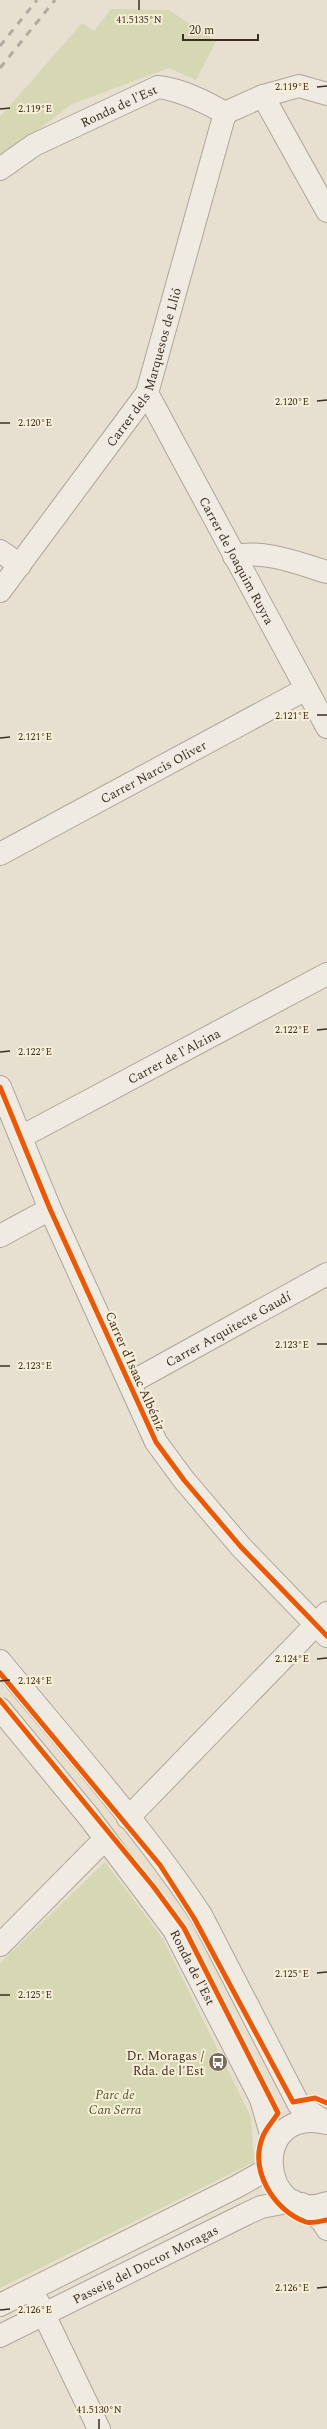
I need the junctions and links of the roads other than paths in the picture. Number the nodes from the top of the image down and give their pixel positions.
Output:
1 (327, 94) edge
2 (263, 96) junction
3 (225, 113) junction
4 (0, 169) edge
5 (327, 211) edge
6 (147, 393) junction
7 (0, 551) edge
8 (234, 556) junction
9 (20, 564) junction
10 (327, 572) edge
11 (0, 591) edge
12 (306, 689) junction
13 (327, 728) edge
14 (0, 854) edge
15 (327, 974) edge
16 (0, 1087) edge
17 (21, 1137) junction
18 (50, 1210) junction
19 (0, 1236) edge
20 (327, 1274) edge
21 (130, 1383) junction
22 (323, 1624) edge
23 (0, 1661) edge
24 (0, 1709) edge
25 (128, 1818) junction
26 (105, 1839) junction
27 (0, 1945) edge
28 (327, 2123) edge
29 (271, 2159) junction
30 (297, 2202) junction
31 (327, 2203) edge
32 (327, 2228) edge
33 (33, 2290) junction
34 (0, 2306) edge
35 (43, 2315) junction
36 (0, 2336) edge
37 (99, 2429) edge

1 - 2 street
2 - 3 street
2 - 5 street
3 - 4 street, Ronda de l'Est
3 - 6 street, Carrer dels Marquesos de Llió
6 - 8 street, Carrer de Joaquim Ruyra
6 - 9 street, Carrer dels Marquesos de Llió
7 - 9 street
8 - 10 street
8 - 12 street, Carrer de Joaquim Ruyra
9 - 11 street, Carrer dels Marquesos de Llió
12 - 13 street, Carrer de Joaquim Ruyra
12 - 14 street, Carrer Narcis Oliver
15 - 17 street, Carrer de l'Alzina
16 - 17 street, Carrer d'Isaac Albéniz
17 - 18 street, Carrer d'Isaac Albéniz
18 - 19 street
18 - 21 street, Carrer d'Isaac Albéniz
20 - 21 street, Carrer Arquitecte Gaudí
21 - 22 street, Carrer d'Isaac Albéniz
22 - 25 street
23 - 25 street
24 - 26 street, Ronda de l'Est
25 - 28 street
26 - 27 street
26 - 29 street, Ronda de l'Est
28 - 29 street
29 - 30 street, Ronda de l'Est
29 - 33 street
30 - 31 street, Passeig del Doctor Moragas
30 - 32 street
30 - 35 street, Passeig del Doctor Moragas
33 - 34 street
33 - 35 street
35 - 36 street, Passeig del Doctor Moragas
35 - 37 street

